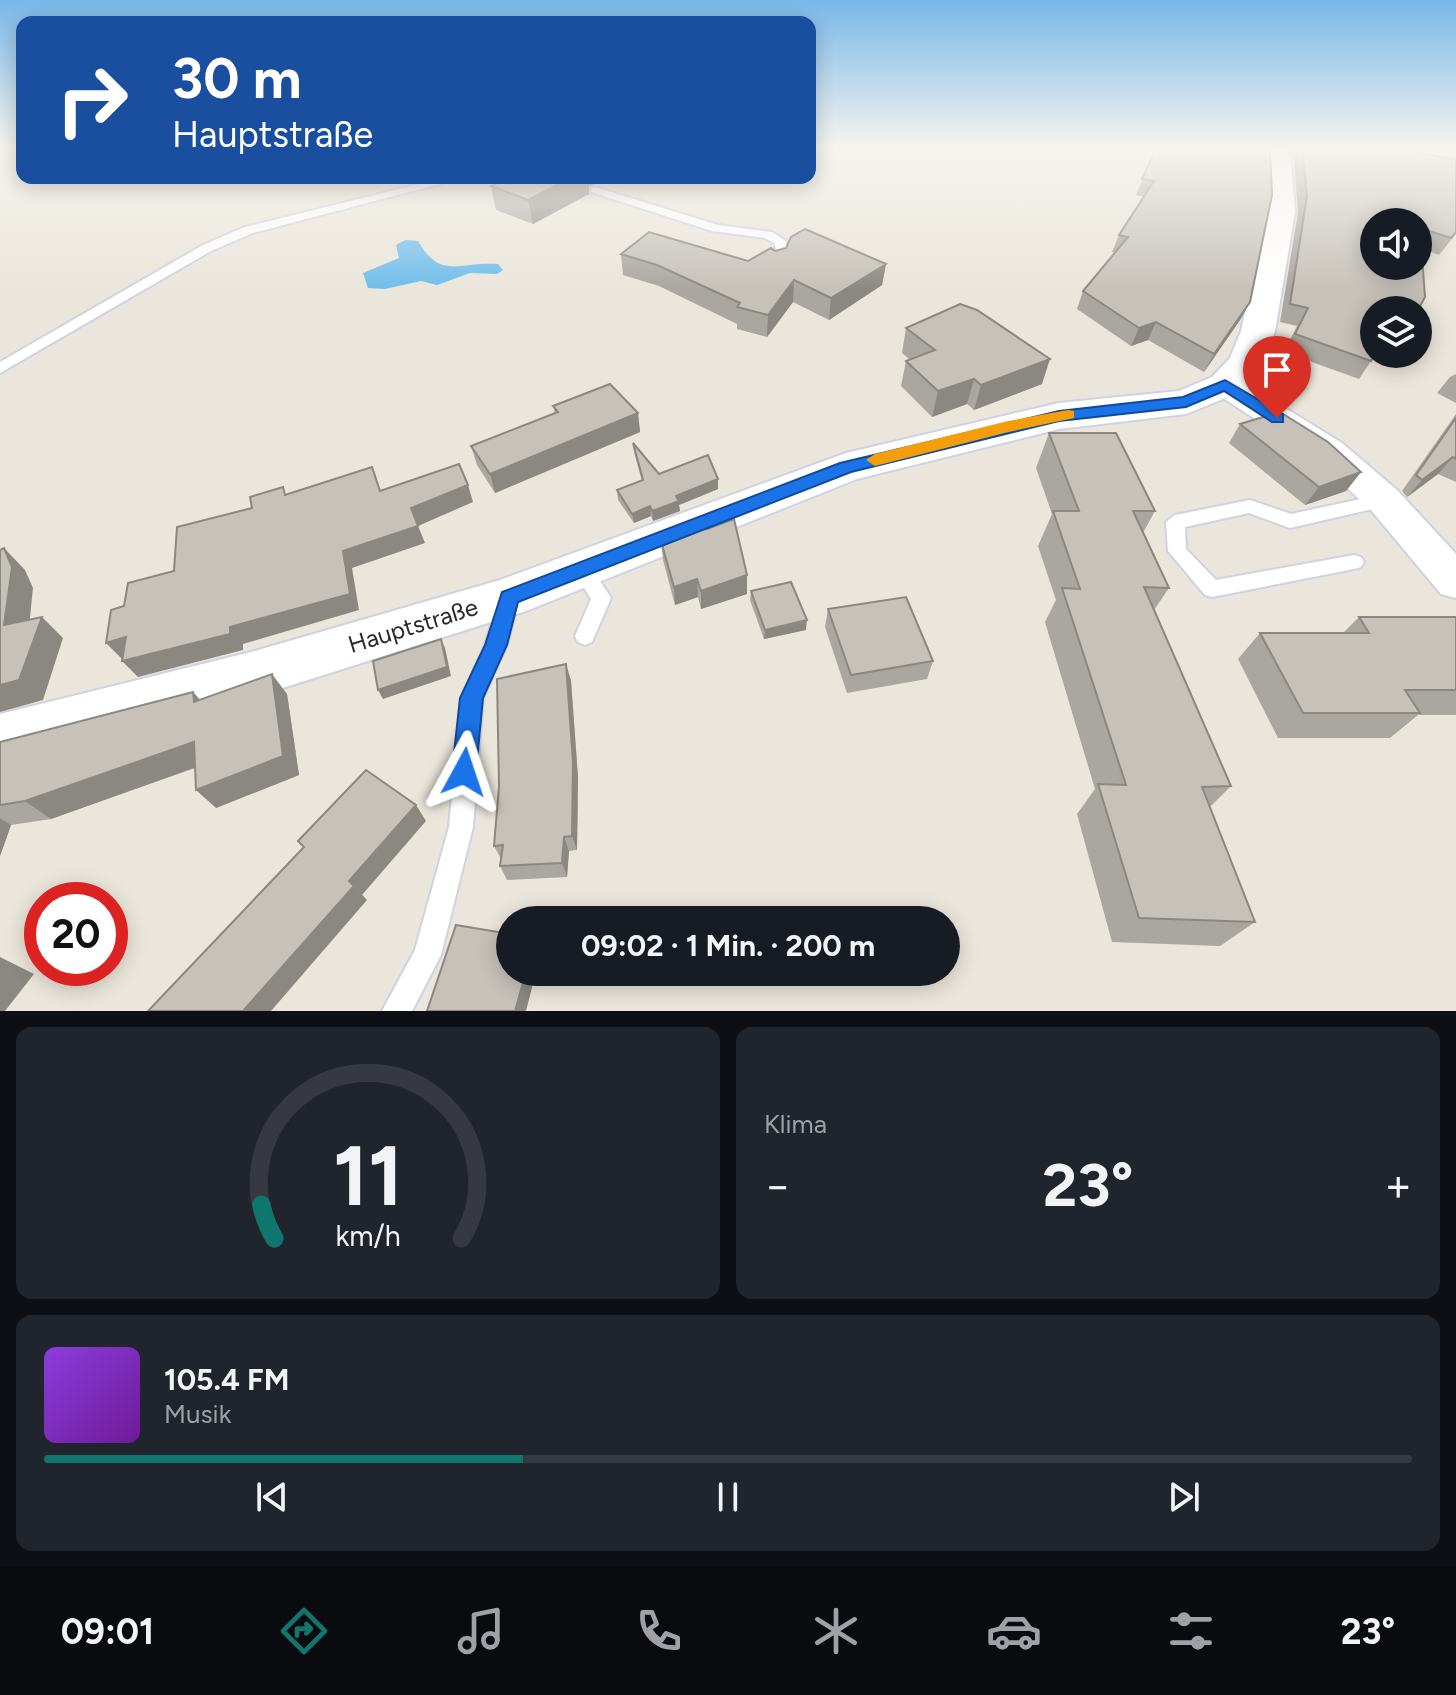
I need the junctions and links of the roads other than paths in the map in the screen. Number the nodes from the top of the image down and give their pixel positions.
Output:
1 (387, 196) edge
2 (615, 196) edge
3 (1280, 196) edge
4 (778, 266) edge
5 (0, 368) edge
6 (1225, 385) junction
7 (1384, 500) junction
8 (1354, 562) dead end
9 (582, 569) junction
10 (1456, 582) edge
11 (509, 597) junction
12 (585, 636) dead end
13 (0, 740) edge
14 (396, 1011) edge

1 - 5 lane
2 - 4 lane
3 - 6 street, Hauptstraße
6 - 7 street
6 - 9 street, Hauptstraße
7 - 8 lane
7 - 10 street
9 - 11 street, Hauptstraße
9 - 12 lane
11 - 13 street, Hauptstraße
11 - 14 lane

